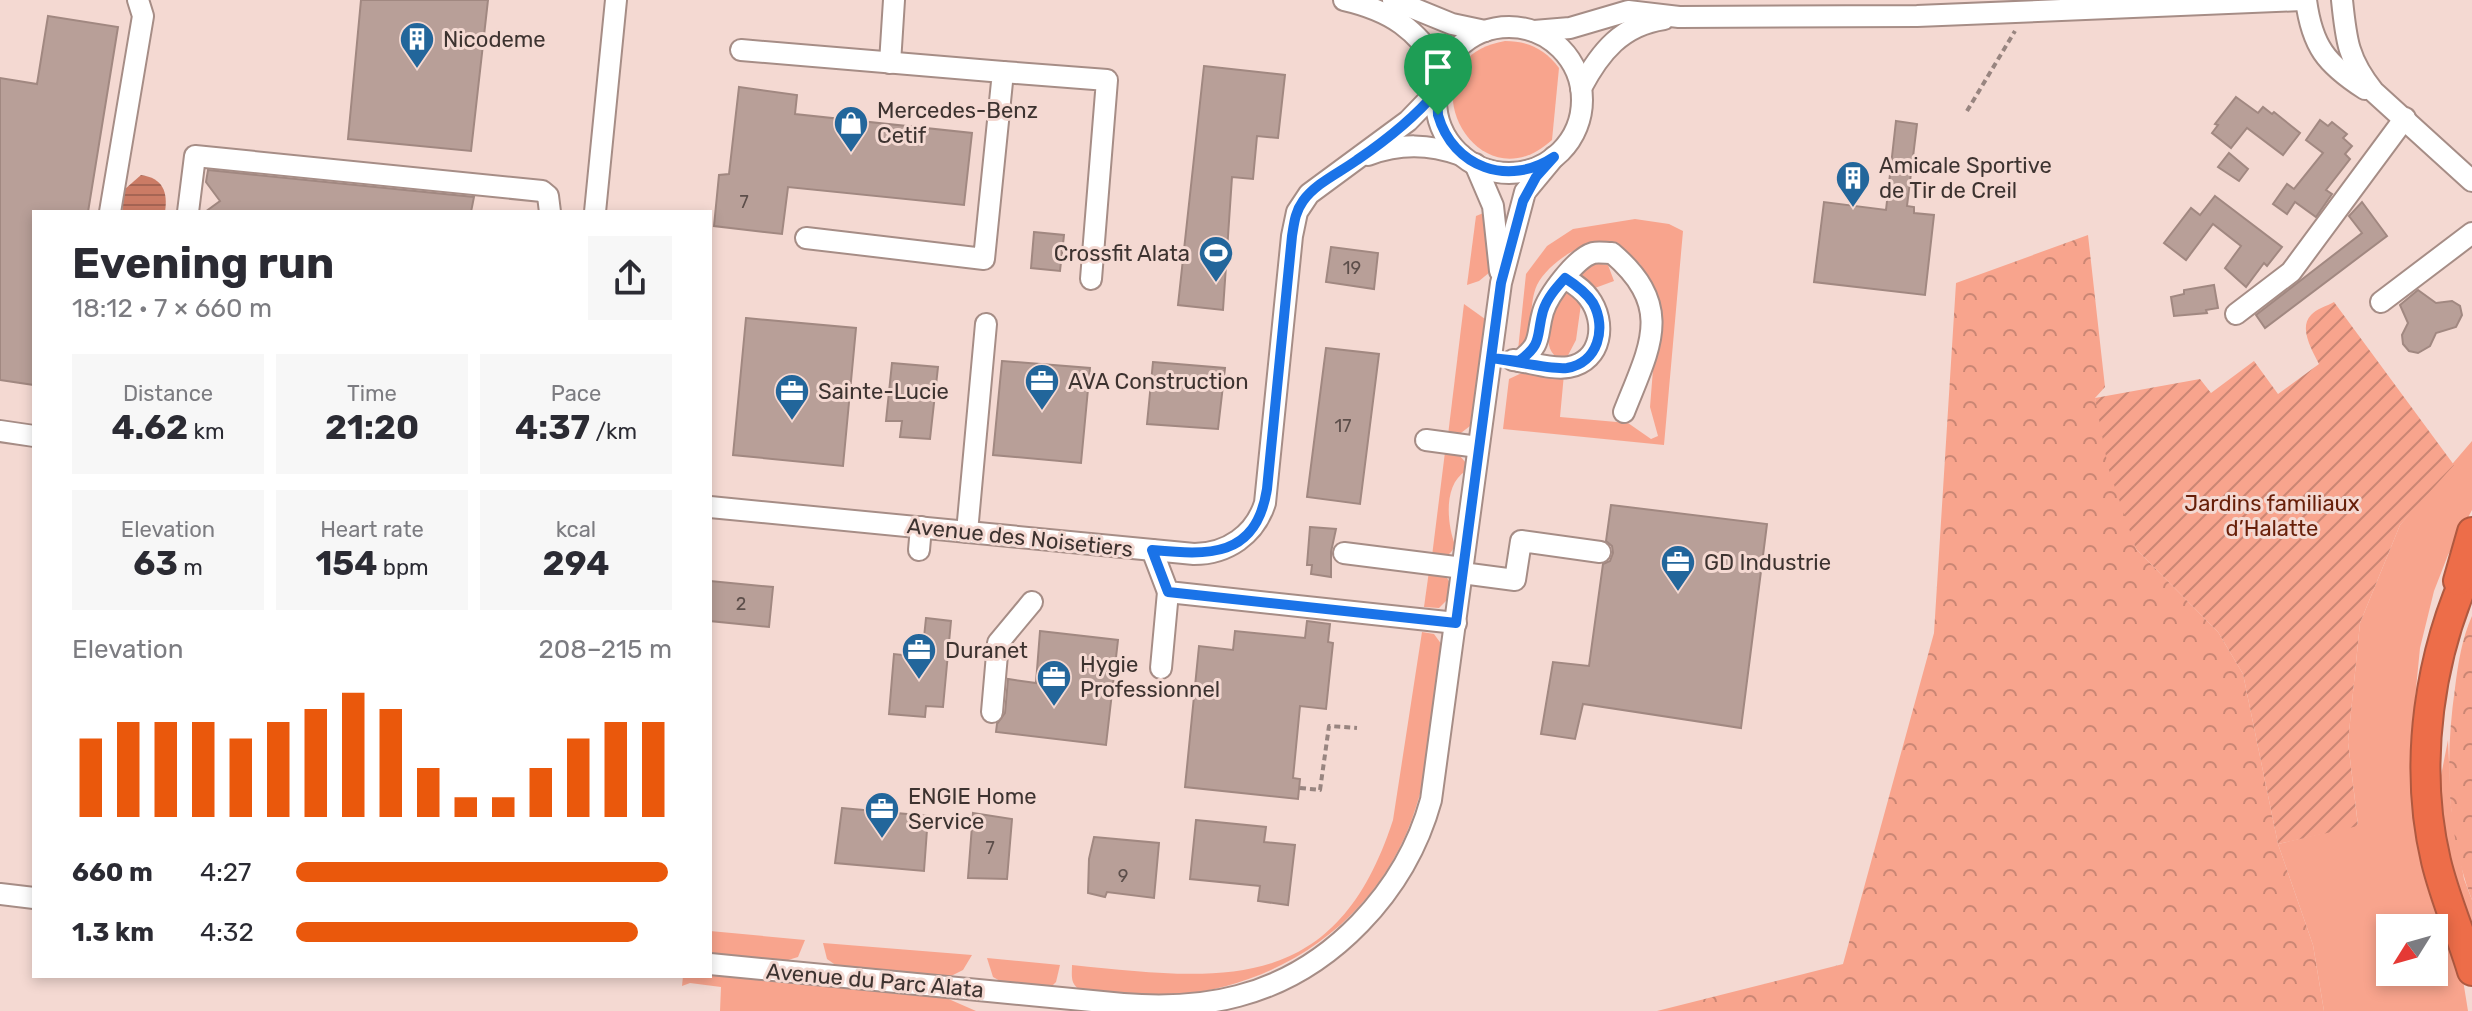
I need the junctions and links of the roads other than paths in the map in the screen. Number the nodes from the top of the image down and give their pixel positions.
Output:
1 (138, 0) edge
2 (616, 0) edge
3 (894, 0) edge
4 (1344, 0) edge
5 (1393, 0) edge
6 (2304, 0) edge
7 (2342, 0) edge
8 (2009, 9) edge
9 (1679, 17) junction
10 (1485, 31) junction
11 (1534, 31) junction
12 (741, 50) dead end
13 (890, 63) junction
14 (1443, 70) junction
15 (1003, 72) junction
16 (1581, 88) junction
17 (1437, 91) junction
18 (2386, 103) junction
19 (2405, 118) junction
20 (1554, 157) junction
21 (1361, 158) junction
22 (1469, 160) junction
23 (2463, 163) edge
24 (2472, 181) edge
25 (110, 210) edge
26 (188, 210) edge
27 (550, 210) edge
28 (595, 210) edge
29 (2472, 233) edge
30 (806, 238) dead end
31 (1565, 278) junction
32 (1091, 279) dead end
33 (1501, 283) junction
34 (2381, 302) dead end
35 (2236, 314) dead end
36 (986, 324) dead end
37 (1491, 358) junction
38 (1519, 361) junction
39 (1624, 412) dead end
40 (0, 431) edge
41 (32, 436) edge
42 (1426, 440) dead end
43 (1478, 447) junction
44 (712, 507) edge
45 (921, 527) junction
46 (967, 532) junction
47 (2472, 532) edge
48 (919, 550) dead end
49 (1152, 550) junction
50 (1600, 552) dead end
51 (1344, 553) dead end
52 (2472, 563) edge
53 (1463, 570) junction
54 (1168, 592) junction
55 (1032, 602) dead end
56 (2453, 613) junction
57 (1456, 623) junction
58 (1161, 668) dead end
59 (992, 712) dead end
60 (0, 894) edge
61 (32, 898) edge
62 (2467, 948) edge
63 (712, 964) edge
64 (2472, 971) edge
65 (1005, 1002) edge

1 - 25 street
2 - 28 street
3 - 13 street
4 - 14 street
5 - 10 street
6 - 8 street
6 - 18 street
7 - 18 street
8 - 9 street
9 - 11 street
9 - 16 street
10 - 11 street
10 - 14 street
11 - 16 street
12 - 13 street
13 - 15 street
14 - 17 street
15 - 30 street
15 - 32 street
16 - 20 street
17 - 21 street, Avenue des Noisetiers
17 - 22 street
18 - 19 street
19 - 23 street
19 - 35 street
20 - 22 street
20 - 33 street, Avenue du Parc Alata
21 - 22 street, Avenue des Noisetiers
21 - 49 street, Avenue des Noisetiers
22 - 33 street, Avenue du Parc Alata
23 - 24 street
26 - 27 street
29 - 34 street
31 - 38 street
31 - 38 street
31 - 39 street
33 - 37 street, Avenue du Parc Alata
36 - 46 street
37 - 38 street
37 - 43 street, Avenue du Parc Alata
40 - 41 street
42 - 43 street
43 - 53 street, Avenue du Parc Alata
44 - 45 street, Avenue des Noisetiers
45 - 46 street, Avenue des Noisetiers
45 - 48 street
46 - 49 street, Avenue des Noisetiers
47 - 56 highway
49 - 54 street
50 - 53 street
51 - 53 street
52 - 56 highway
53 - 57 street, Avenue du Parc Alata
54 - 57 street
54 - 58 street
55 - 59 street
56 - 62 highway
57 - 65 street, Avenue du Parc Alata
60 - 61 street
62 - 64 highway
63 - 65 street, Avenue du Parc Alata

